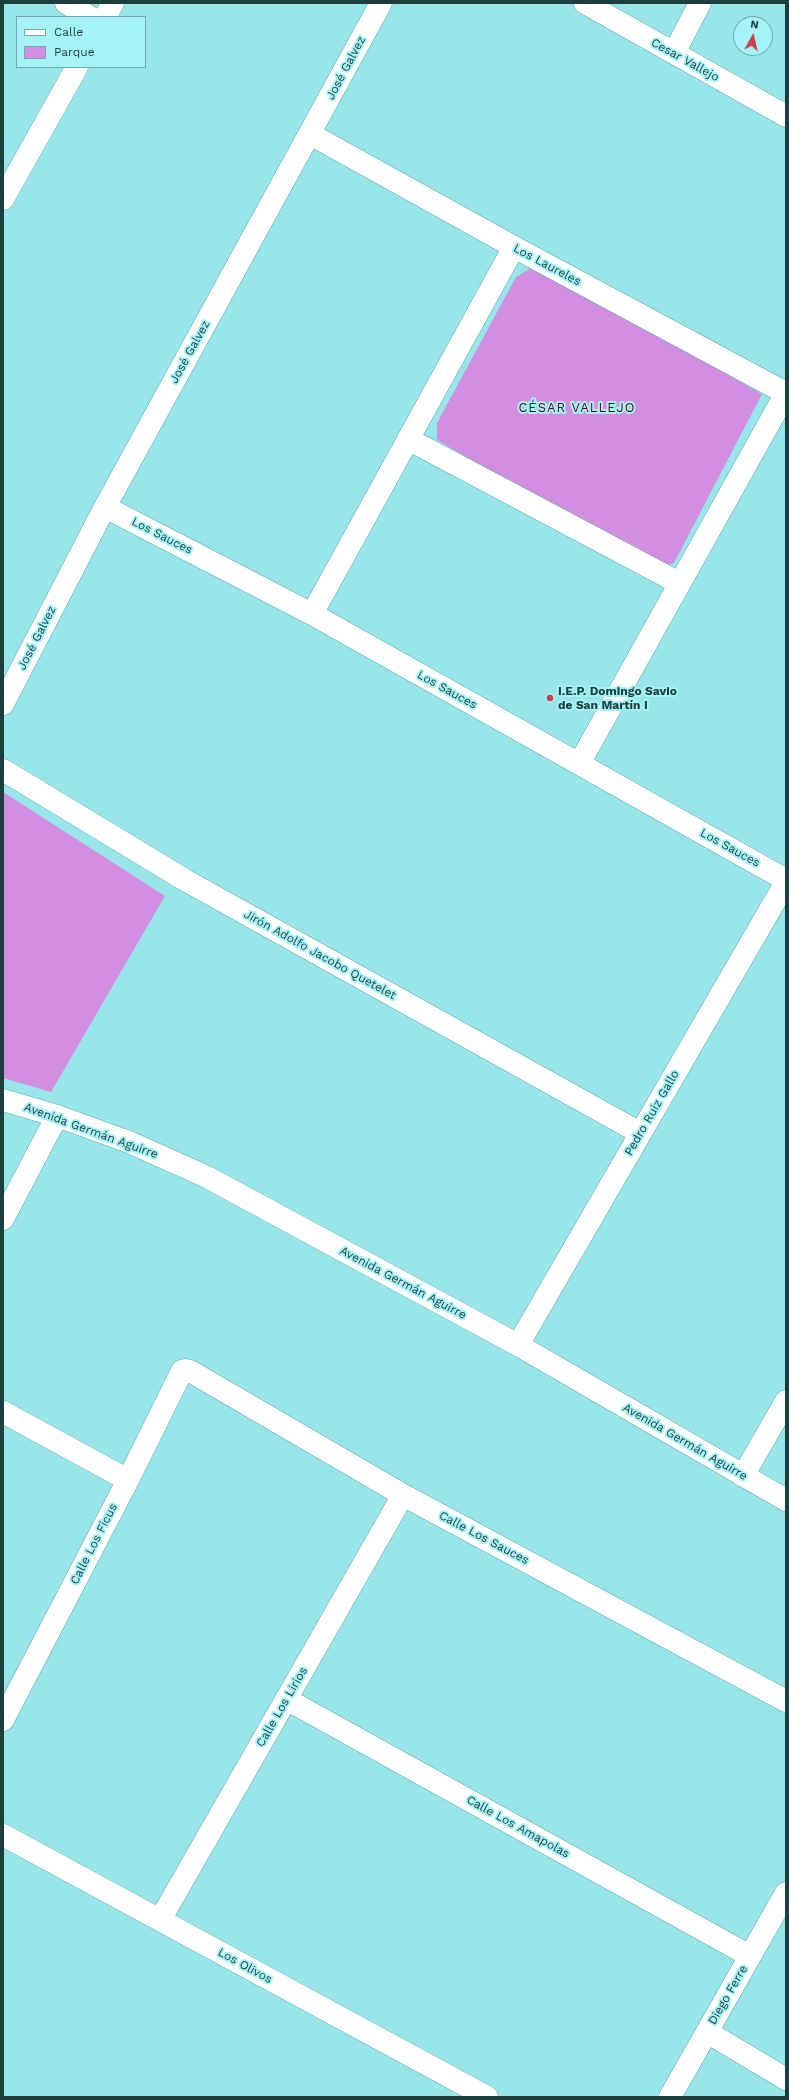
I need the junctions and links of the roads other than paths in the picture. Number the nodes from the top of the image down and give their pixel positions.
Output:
1 (66, 3) edge
2 (113, 3) edge
3 (381, 3) edge
4 (585, 3) edge
5 (700, 3) edge
6 (88, 16) edge
7 (106, 16) edge
8 (674, 53) junction
9 (76, 68) edge
10 (786, 116) edge
11 (310, 134) junction
12 (3, 199) edge
13 (514, 247) junction
14 (786, 393) edge
15 (408, 439) junction
16 (105, 507) junction
17 (679, 584) junction
18 (312, 614) junction
19 (3, 704) edge
20 (579, 764) junction
21 (3, 770) edge
22 (786, 881) edge
23 (3, 1100) edge
24 (57, 1116) junction
25 (640, 1133) junction
26 (3, 1219) edge
27 (518, 1345) junction
28 (186, 1370) joint
29 (786, 1401) edge
30 (3, 1412) edge
31 (743, 1476) junction
32 (128, 1480) junction
33 (403, 1494) junction
34 (786, 1500) edge
35 (286, 1698) junction
36 (786, 1701) edge
37 (3, 1720) edge
38 (3, 1835) edge
39 (786, 1893) edge
40 (160, 1920) junction
41 (750, 1956) junction
42 (707, 2032) junction
43 (786, 2079) edge
44 (486, 2097) edge
45 (670, 2097) edge

1 - 6 street
2 - 7 street
3 - 11 street, José Galvez
4 - 8 street, Cesar Vallejo
5 - 8 street
8 - 10 street, Cesar Vallejo
9 - 12 street
11 - 13 street, Los Laureles
11 - 16 street, José Galvez
13 - 14 street, Los Laureles
13 - 15 street
14 - 17 street
15 - 17 street
15 - 18 street
16 - 18 street, Los Sauces
16 - 19 street, José Galvez
17 - 20 street
18 - 20 street, Los Sauces
20 - 22 street, Los Sauces
21 - 25 street, Jirón Adolfo Jacobo Quetelet
22 - 25 street, Pedro Ruiz Gallo
23 - 24 street, Avenida Germán Aguirre
24 - 26 street
24 - 27 street, Avenida Germán Aguirre
25 - 27 street, Pedro Ruiz Gallo
27 - 31 street, Avenida Germán Aguirre
28 - 32 street, Calle Los Ficus
28 - 33 street, Calle Los Sauces
29 - 31 street
30 - 32 street
31 - 34 street, Avenida Germán Aguirre
32 - 37 street, Calle Los Ficus
33 - 35 street, Calle Los Lirios
33 - 36 street, Calle Los Sauces
35 - 40 street, Calle Los Lirios
35 - 41 street, Calle Los Amapolas
38 - 40 street, Los Olivos
39 - 41 street, Diego Ferre
40 - 44 street, Los Olivos
41 - 42 street, Diego Ferre
42 - 43 street
42 - 45 street, Diego Ferre

